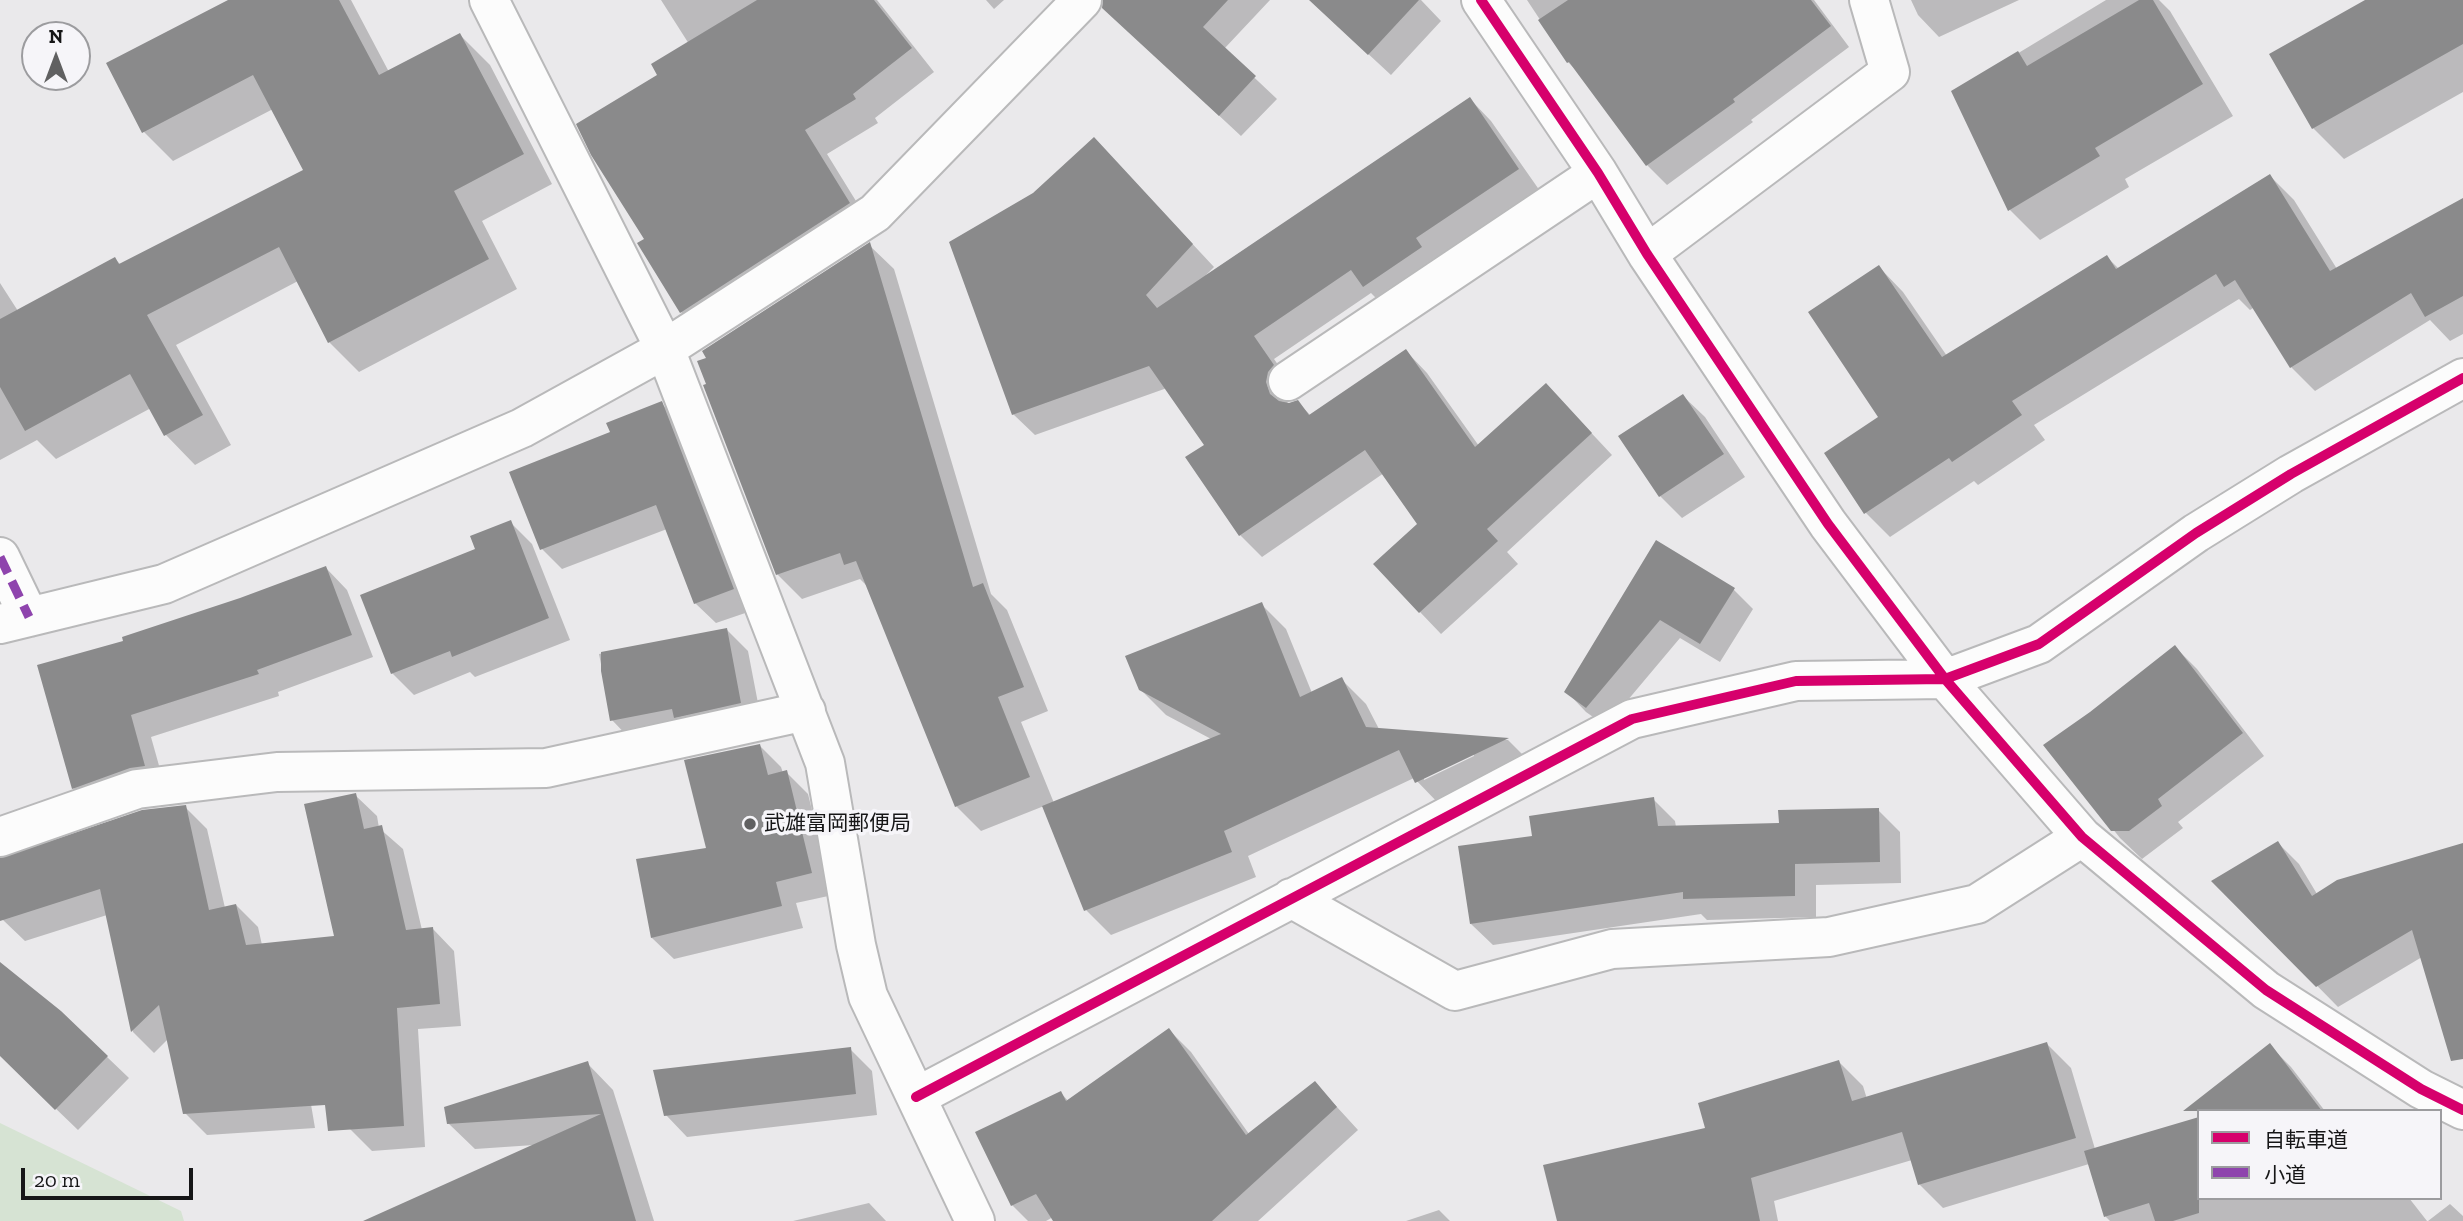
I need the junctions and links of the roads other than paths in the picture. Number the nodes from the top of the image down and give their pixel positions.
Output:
1 (489, 0) edge
2 (1082, 0) edge
3 (1481, 0) edge
4 (1869, 0) edge
5 (1598, 173) junction
6 (1647, 254) junction
7 (665, 349) junction
8 (2463, 378) edge
9 (1288, 381) dead end
10 (0, 557) edge
11 (14, 620) edge
12 (1945, 679) junction
13 (806, 711) junction
14 (0, 837) edge
15 (2082, 837) junction
16 (1291, 898) junction
17 (916, 1097) junction
18 (2463, 1110) edge
19 (975, 1221) edge

1 - 7 street
2 - 7 street
3 - 5 street
4 - 6 street
5 - 6 street
5 - 9 street
6 - 12 street
7 - 11 street
7 - 13 street
8 - 12 street
10 - 11 street
12 - 15 street
12 - 16 street
13 - 14 street
13 - 17 street
15 - 16 street
15 - 18 street
16 - 17 street
17 - 19 street

